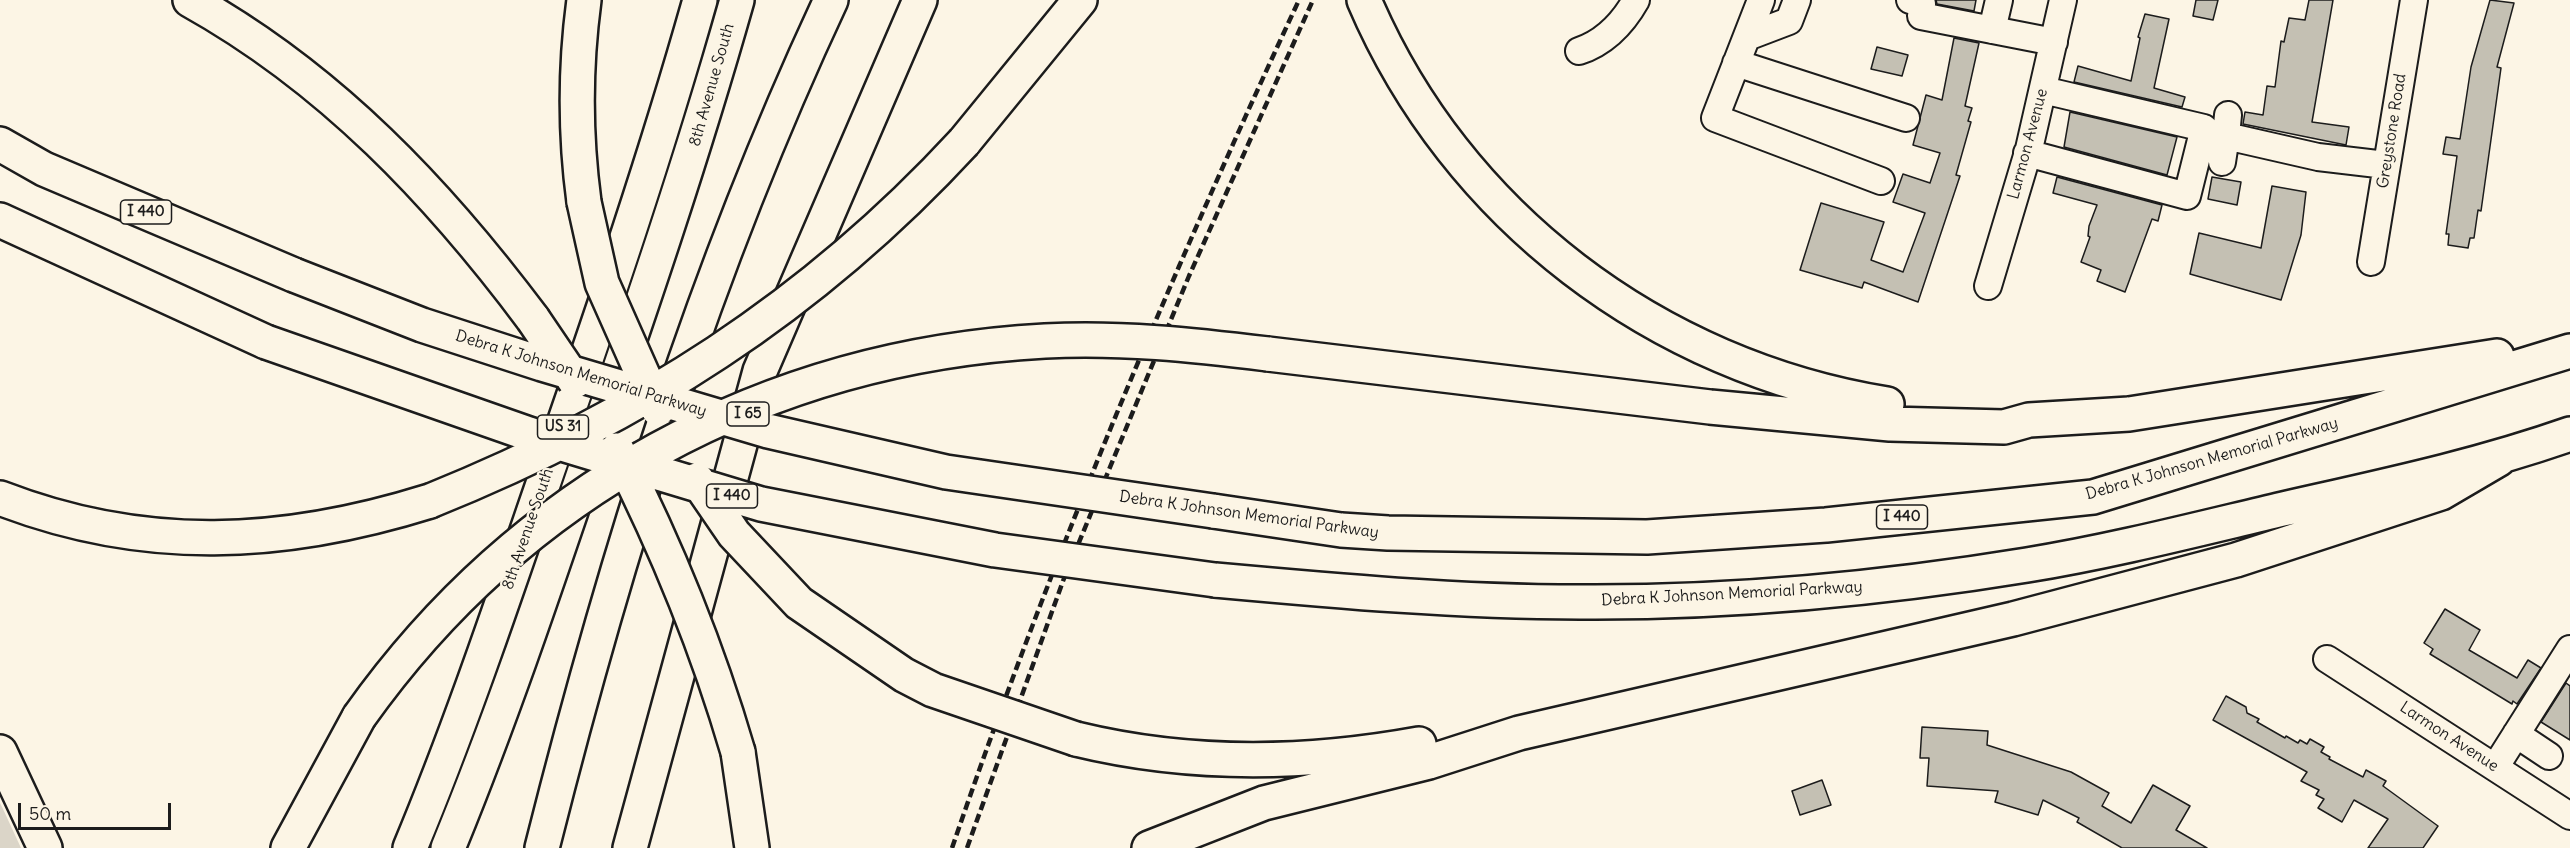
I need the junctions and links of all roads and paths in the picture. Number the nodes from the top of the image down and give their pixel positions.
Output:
1 (190, 0) edge
2 (584, 0) edge
3 (700, 0) edge
4 (736, 0) edge
5 (831, 0) edge
6 (920, 0) edge
7 (1080, 0) edge
8 (1364, 0) edge
9 (1636, 0) edge
10 (1761, 0) edge
11 (1797, 0) edge
12 (1910, 0) edge
13 (1999, 0) edge
14 (2063, 0) edge
15 (2414, 0) edge
16 (1992, 30) junction
17 (1747, 37) junction
18 (2054, 42) junction
19 (1580, 51) dead end
20 (1736, 63) junction
21 (2043, 90) junction
22 (1906, 118) dead end
23 (0, 144) edge
24 (2027, 153) junction
25 (2222, 162) dead end
26 (2386, 165) junction
27 (1881, 181) dead end
28 (0, 220) edge
29 (2371, 262) dead end
30 (1988, 286) dead end
31 (2570, 344) edge
32 (2570, 351) edge
33 (2028, 420) junction
34 (2570, 434) edge
35 (2499, 459) junction
36 (0, 498) edge
37 (2570, 649) edge
38 (2328, 659) dead end
39 (1519, 733) junction
40 (2516, 734) junction
41 (0, 752) edge
42 (2549, 756) dead end
43 (2496, 766) junction
44 (2570, 816) edge
45 (45, 848) edge
46 (288, 848) edge
47 (410, 848) edge
48 (447, 848) edge
49 (542, 848) edge
50 (630, 848) edge
51 (752, 848) edge
52 (1149, 848) edge

1 - 51 main road, bridge
2 - 39 main road, bridge
3 - 47 main road, 8th Avenue South / US 31
4 - 48 main road, 8th Avenue South / US 31
5 - 49 main road
6 - 50 main road, I 65
7 - 36 main road, bridge
8 - 33 main road
9 - 19 street
10 - 17 street
11 - 17 street
12 - 16 street
13 - 16 street
14 - 18 street, Larmon Avenue
15 - 26 street, Greystone Road
16 - 18 street
17 - 20 street
18 - 21 street, Larmon Avenue
20 - 22 street
20 - 27 street
21 - 24 street, Larmon Avenue
21 - 24 street
23 - 32 main road, Debra K Johnson Memorial Parkway / I 440, bridge
24 - 30 street, Larmon Avenue
25 - 26 street
26 - 29 street, Greystone Road
28 - 35 main road, Debra K Johnson Memorial Parkway / I 440, bridge
31 - 33 main road
33 - 46 main road, bridge
34 - 35 main road, Debra K Johnson Memorial Parkway / I 440
35 - 39 main road
37 - 40 street
38 - 43 street, Larmon Avenue
39 - 52 main road
40 - 42 street
40 - 43 street
41 - 45 main road
43 - 44 street, Larmon Avenue

